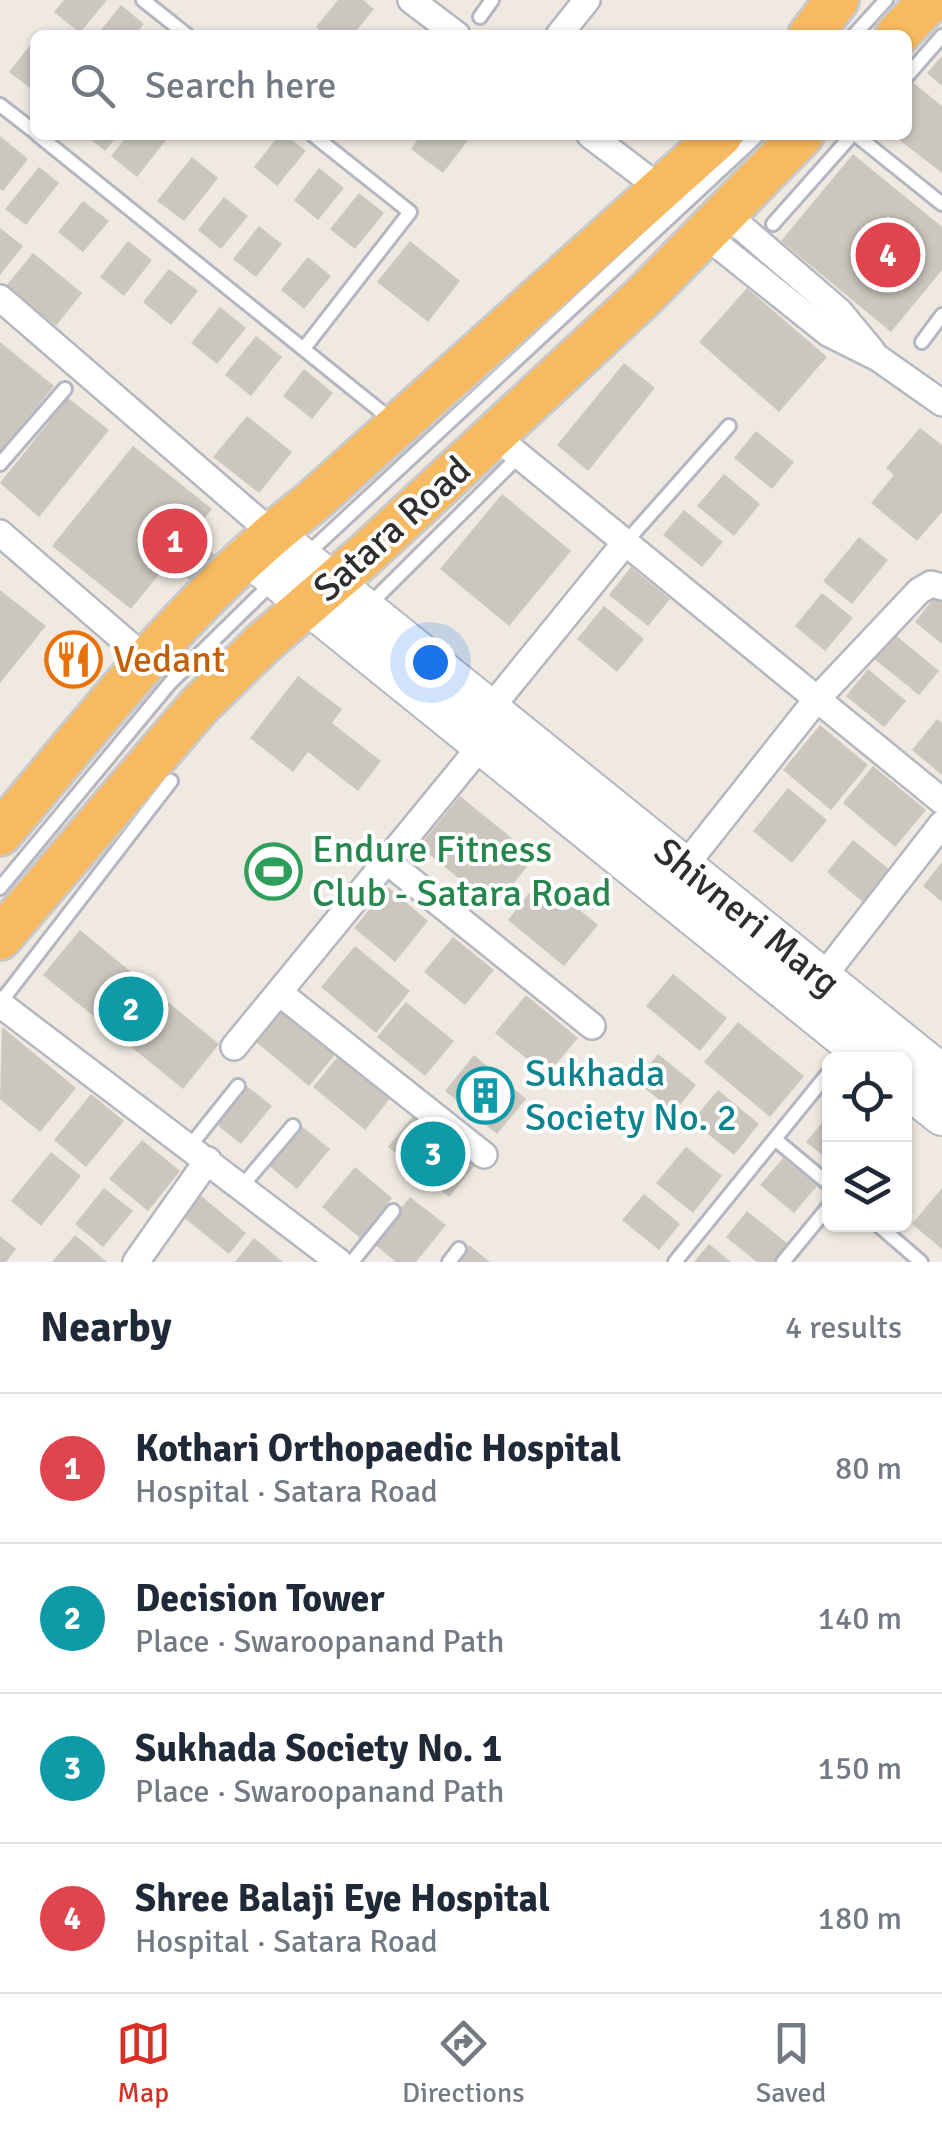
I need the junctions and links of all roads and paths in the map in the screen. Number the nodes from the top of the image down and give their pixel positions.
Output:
1 (143, 0) edge
2 (411, 0) edge
3 (492, 0) edge
4 (587, 0) edge
5 (837, 0) edge
6 (886, 0) edge
7 (931, 0) edge
8 (480, 17) dead end
9 (181, 30) edge
10 (451, 30) edge
11 (563, 30) edge
12 (814, 30) edge
13 (859, 30) edge
14 (903, 30) edge
15 (942, 36) edge
16 (912, 70) edge
17 (0, 104) edge
18 (30, 128) edge
19 (45, 140) edge
20 (319, 140) edge
21 (597, 140) edge
22 (716, 140) edge
23 (753, 140) edge
24 (797, 140) edge
25 (849, 140) edge
26 (860, 140) edge
27 (661, 188) junction
28 (942, 204) edge
29 (714, 224) junction
30 (773, 224) dead end
31 (0, 298) edge
32 (942, 316) edge
33 (922, 342) dead end
34 (305, 347) junction
35 (65, 389) dead end
36 (942, 404) edge
37 (398, 426) junction
38 (729, 426) dead end
39 (507, 446) junction
40 (0, 464) edge
41 (0, 533) edge
42 (625, 543) junction
43 (289, 569) junction
44 (942, 587) edge
45 (365, 610) junction
46 (147, 660) junction
47 (817, 699) junction
48 (490, 710) junction
49 (480, 747) junction
50 (171, 780) dead end
51 (942, 801) edge
52 (942, 824) edge
53 (0, 834) edge
54 (388, 862) junction
55 (684, 867) junction
56 (23, 923) edge
57 (822, 978) junction
58 (281, 994) junction
59 (0, 1004) edge
60 (592, 1026) dead end
61 (234, 1048) dead end
62 (839, 1052) edge
63 (942, 1074) edge
64 (238, 1086) dead end
65 (822, 1088) edge
66 (912, 1092) edge
67 (940, 1112) edge
68 (293, 1126) dead end
69 (776, 1140) junction
70 (199, 1153) junction
71 (484, 1155) dead end
72 (822, 1177) edge
73 (242, 1186) junction
74 (392, 1211) dead end
75 (822, 1215) edge
76 (886, 1232) edge
77 (459, 1249) dead end
78 (328, 1258) edge
79 (136, 1262) edge
80 (352, 1262) edge
81 (448, 1262) edge
82 (675, 1262) edge
83 (783, 1262) edge
84 (921, 1262) edge

1 - 9 lane
2 - 10 street
3 - 8 lane
4 - 11 street
5 - 12 highway
6 - 13 lane
7 - 14 highway
15 - 16 lane
17 - 18 lane
19 - 34 lane
20 - 34 lane
21 - 27 street
22 - 27 highway, Satara Road
23 - 43 lane
24 - 29 highway, Satara Road
25 - 30 lane
26 - 28 lane
27 - 37 highway, Satara Road
29 - 36 street
29 - 39 highway, Satara Road
31 - 43 street
32 - 33 lane
34 - 37 lane
35 - 40 lane
37 - 43 highway, Satara Road
38 - 42 lane
39 - 42 street
39 - 43 highway, Satara Road
39 - 45 lane
41 - 46 street
42 - 47 street
42 - 48 street
43 - 45 main road, Shivneri Marg
43 - 46 highway, Satara Road
43 - 49 main road, Shivneri Marg
43 - 56 highway, Satara Road
44 - 47 street
45 - 48 main road, Shivneri Marg
46 - 53 highway, Satara Road
47 - 51 street
47 - 55 street
48 - 55 main road, Shivneri Marg
49 - 54 street
49 - 62 main road, Shivneri Marg
50 - 56 lane
52 - 57 street
54 - 58 street
54 - 60 street
55 - 57 main road, Shivneri Marg
56 - 59 lane
57 - 63 main road, Shivneri Marg
58 - 61 street
58 - 71 street
59 - 70 street
64 - 70 lane
65 - 69 lane
66 - 67 main road
68 - 73 lane
69 - 72 lane
69 - 82 lane
70 - 73 street
70 - 79 street
73 - 78 street
74 - 80 lane
75 - 83 lane
76 - 84 lane
77 - 81 lane

